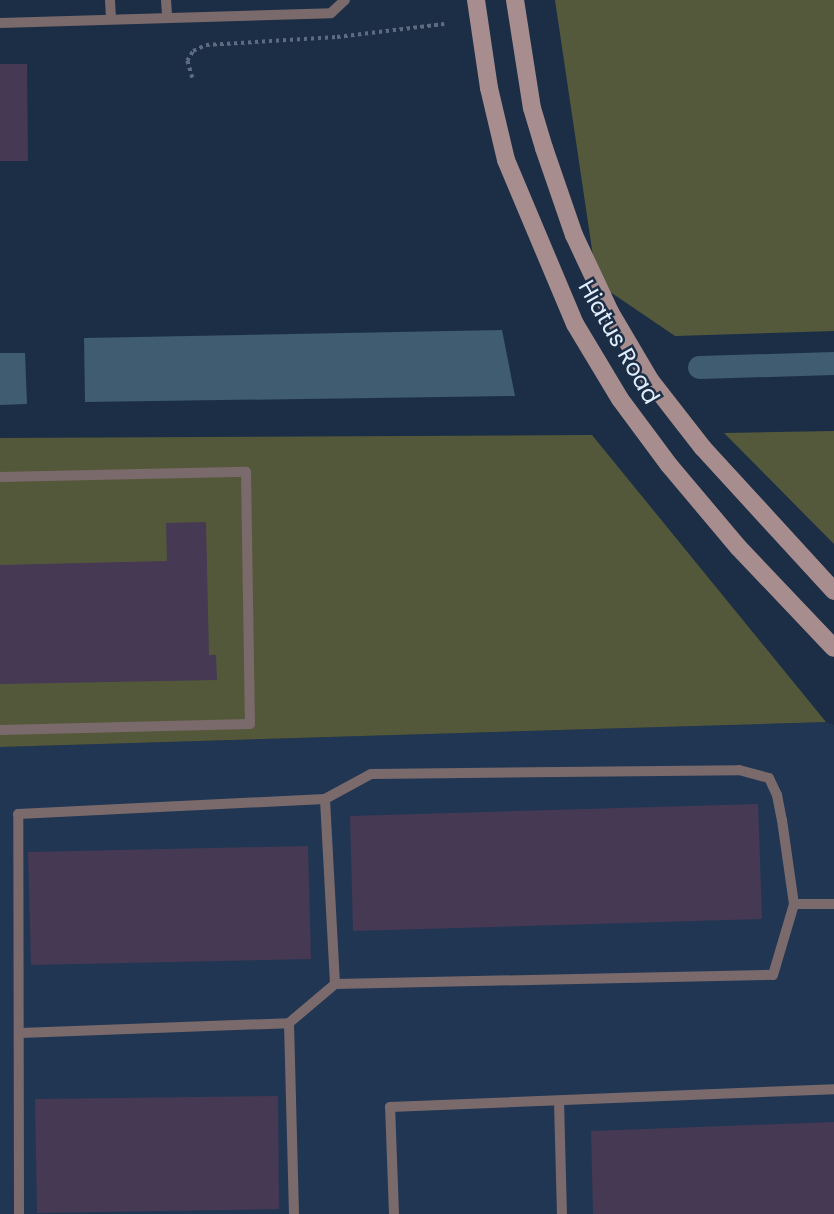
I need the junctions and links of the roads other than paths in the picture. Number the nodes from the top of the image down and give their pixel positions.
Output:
1 (110, 0) edge
2 (166, 0) edge
3 (345, 0) edge
4 (476, 0) edge
5 (515, 0) edge
6 (167, 15) junction
7 (111, 17) junction
8 (0, 23) edge
9 (0, 477) edge
10 (834, 592) edge
11 (834, 648) edge
12 (0, 730) edge
13 (325, 799) junction
14 (794, 904) junction
15 (834, 904) edge
16 (335, 984) junction
17 (289, 1023) junction
18 (20, 1033) junction
19 (834, 1089) edge
20 (559, 1101) junction
21 (19, 1214) edge
22 (294, 1214) edge
23 (394, 1214) edge
24 (562, 1214) edge

1 - 7 lane
2 - 6 lane
3 - 6 lane
4 - 11 main road, Hiatus Road
5 - 10 main road, Hiatus Road
6 - 7 lane
7 - 8 lane
9 - 12 lane
13 - 14 lane
13 - 16 lane
13 - 18 lane
14 - 15 lane
14 - 16 lane
16 - 17 lane
17 - 18 lane
17 - 22 lane
18 - 21 lane
19 - 20 lane
20 - 23 lane
20 - 24 lane

